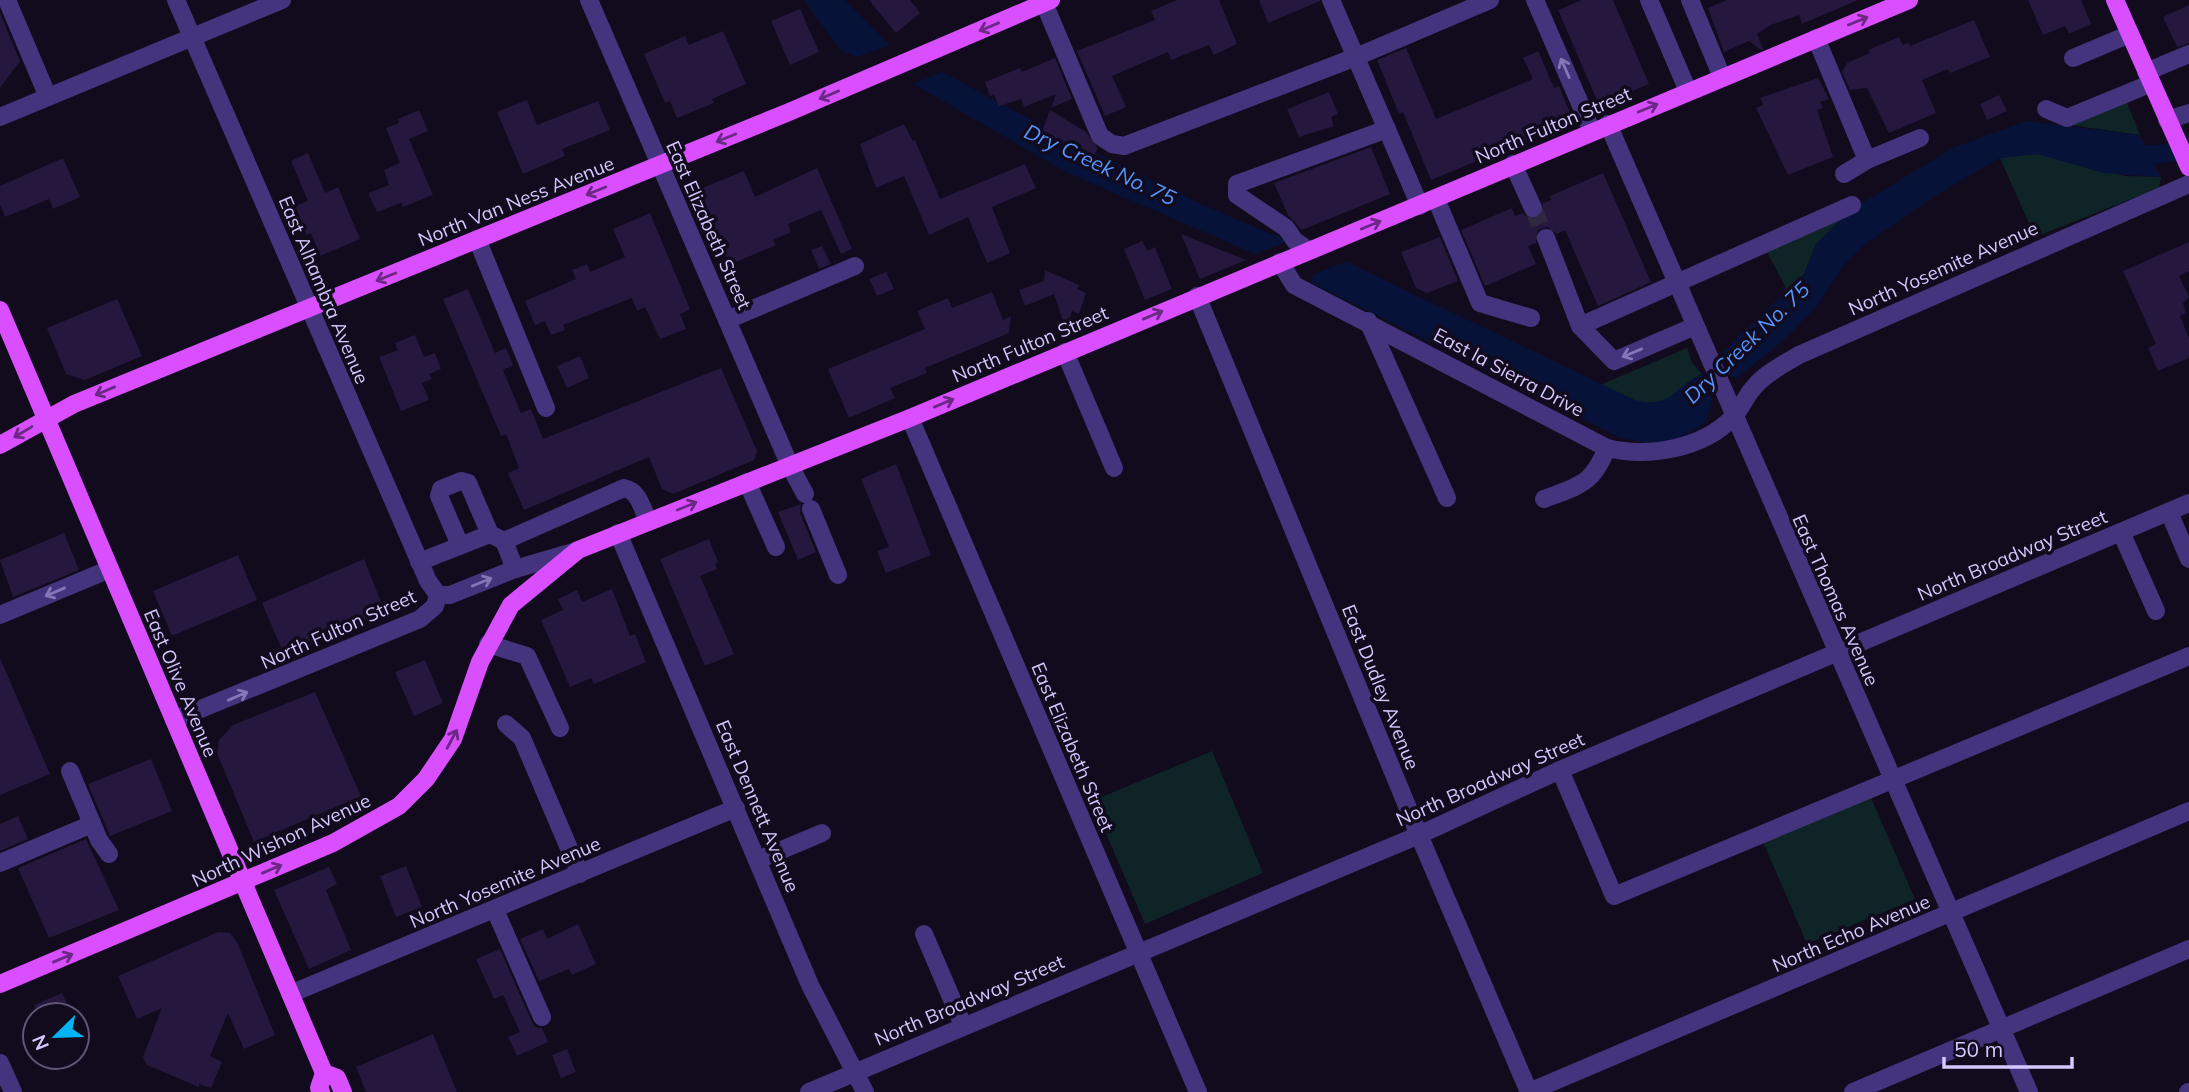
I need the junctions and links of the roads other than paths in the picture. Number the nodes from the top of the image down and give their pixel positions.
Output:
1 (7, 0) edge
2 (176, 0) edge
3 (282, 0) edge
4 (589, 0) edge
5 (1331, 0) edge
6 (1490, 0) edge
7 (1535, 0) edge
8 (1649, 0) edge
9 (1690, 0) edge
10 (1909, 0) edge
11 (2115, 0) edge
12 (1048, 1) edge
13 (2130, 34) junction
14 (192, 37) junction
15 (1816, 38) junction
16 (2189, 54) edge
17 (1356, 57) junction
18 (2073, 58) dead end
19 (1722, 77) junction
20 (2149, 77) junction
21 (1688, 91) junction
22 (48, 97) junction
23 (2046, 109) dead end
24 (2189, 113) edge
25 (0, 117) edge
26 (2170, 125) junction
27 (1600, 127) junction
28 (1387, 129) junction
29 (1920, 138) dead end
30 (1867, 160) junction
31 (1513, 164) junction
32 (659, 165) junction
33 (2189, 167) edge
34 (1844, 174) dead end
35 (2189, 184) edge
36 (1428, 202) junction
37 (1852, 205) dead end
38 (1533, 208) tunnel mouth
39 (477, 239) junction
40 (1546, 239) tunnel mouth
41 (1308, 250) junction
42 (1282, 262) junction
43 (855, 266) dead end
44 (1675, 283) junction
45 (1197, 296) junction
46 (309, 308) junction
47 (0, 310) edge
48 (1531, 318) dead end
49 (727, 320) junction
50 (1367, 321) junction
51 (1580, 326) junction
52 (1695, 326) junction
53 (1065, 352) junction
54 (546, 408) dead end
55 (1734, 417) junction
56 (46, 418) junction
57 (910, 418) junction
58 (0, 445) edge
59 (1608, 448) junction
60 (790, 466) junction
61 (1114, 468) dead end
62 (747, 481) junction
63 (1447, 498) dead end
64 (1544, 499) dead end
65 (2189, 503) edge
66 (2169, 512) junction
67 (648, 521) junction
68 (2121, 532) junction
69 (618, 533) junction
70 (497, 538) junction
71 (460, 545) junction
72 (775, 547) dead end
73 (578, 550) junction
74 (2189, 559) edge
75 (419, 562) junction
76 (110, 569) junction
77 (515, 569) junction
78 (838, 575) dead end
79 (438, 595) junction
80 (2156, 611) dead end
81 (0, 615) edge
82 (488, 644) junction
83 (1836, 652) junction
84 (2189, 656) edge
85 (174, 720) junction
86 (506, 724) dead end
87 (560, 728) dead end
88 (1560, 770) junction
89 (70, 771) dead end
90 (1891, 778) junction
91 (736, 808) junction
92 (2189, 811) edge
93 (92, 824) junction
94 (822, 833) dead end
95 (1419, 835) junction
96 (109, 855) dead end
97 (758, 860) junction
98 (0, 863) edge
99 (580, 874) junction
100 (243, 882) junction
101 (495, 910) junction
102 (1950, 914) junction
103 (924, 934) dead end
104 (2189, 948) edge
105 (1138, 952) junction
106 (0, 984) edge
107 (290, 994) junction
108 (542, 1017) dead end
109 (963, 1026) junction
110 (2001, 1028) junction
111 (0, 1063) edge
112 (324, 1073) junction
113 (853, 1073) junction
114 (13, 1092) edge
115 (321, 1092) edge
116 (342, 1092) edge
117 (808, 1092) edge
118 (865, 1092) edge
119 (1198, 1092) edge
120 (1529, 1092) edge
121 (1853, 1092) edge
122 (2029, 1092) edge

1 - 22 street
2 - 14 street, East Alhambra Avenue
3 - 14 street
4 - 32 street, East Elizabeth Street
5 - 17 street
6 - 17 street
27 -> 7 street, East Thomas Avenue
8 - 21 street
9 - 19 street
15 -> 10 main road, North Fulton Street
11 - 13 main road
12 - 17 street
12 -> 32 main road, North Van Ness Avenue
13 - 18 street
13 - 20 main road
14 - 22 street
14 - 46 street, East Alhambra Avenue
15 - 19 main road, North Fulton Street
15 - 30 street
16 - 20 street
17 - 28 street
19 - 21 main road, North Fulton Street
20 - 23 street
20 - 26 main road
27 -> 21 main road, North Fulton Street
22 - 25 street
24 - 26 street
26 - 33 main road
27 - 31 main road, North Fulton Street
27 - 44 street, East Thomas Avenue
28 - 36 street
28 - 41 street
29 - 30 street
30 - 34 street
31 - 36 main road, North Fulton Street
31 - 38 street
32 -> 39 main road, North Van Ness Avenue
32 - 49 street, East Elizabeth Street
35 - 55 street, North Yosemite Avenue
41 -> 36 main road, North Fulton Street
36 - 48 street
37 - 44 street
39 -> 46 main road, North Van Ness Avenue
39 - 54 street
40 - 51 street
41 - 42 main road, North Fulton Street
42 - 45 main road, North Fulton Street
42 - 50 street, East la Sierra Drive
43 - 49 street
44 - 51 street
44 - 52 street, East Thomas Avenue
53 -> 45 main road, North Fulton Street
45 - 95 street, East Dudley Avenue
46 -> 56 main road, North Van Ness Avenue
46 - 75 street, East Alhambra Avenue
47 - 56 main road, East Olive Avenue
49 - 60 street, East Elizabeth Street
50 - 59 street, East la Sierra Drive
50 - 63 street
52 -> 51 street
52 - 55 street, East Thomas Avenue
57 -> 53 main road, North Fulton Street
53 - 61 street
55 - 59 street, East la Sierra Drive
55 - 83 street, East Thomas Avenue
56 -> 58 main road, North Van Ness Avenue
56 - 76 main road, East Olive Avenue
57 - 60 main road, North Fulton Street
57 - 105 street, East Elizabeth Street
59 - 64 street
60 - 62 main road, North Fulton Street
60 - 78 street, East Elizabeth Street
67 -> 62 main road, North Fulton Street
62 - 72 street
65 - 66 street, North Broadway Street
66 - 68 street, North Broadway Street
66 - 74 street
67 - 69 main road, North Fulton Street
67 - 70 street
68 - 80 street
68 - 83 street, North Broadway Street
69 - 73 main road, North Fulton Street
69 - 91 street, East Dennett Avenue
70 - 71 street
70 - 71 street
70 - 77 street
71 - 75 street
73 - 77 street, North Fulton Street
73 - 82 main road, North Wishon Avenue
75 - 79 street, East Alhambra Avenue
76 -> 81 street
76 - 85 main road, East Olive Avenue
79 -> 77 street, North Fulton Street
85 -> 79 street, North Fulton Street
82 - 87 street
100 -> 82 main road, North Wishon Avenue
83 - 88 street, North Broadway Street
83 - 90 street, East Thomas Avenue
84 - 90 street
85 - 100 main road, East Olive Avenue
86 - 99 street
88 - 90 street
88 - 95 street, North Broadway Street
89 - 93 street
90 - 102 street, East Thomas Avenue
91 - 97 street, East Dennett Avenue
91 - 99 street, North Yosemite Avenue
92 - 102 street, North Echo Avenue
93 - 96 street
93 - 98 street
94 - 97 street
95 - 105 street, North Broadway Street
95 - 120 street, East Dudley Avenue
97 - 113 street, East Dennett Avenue
99 - 101 street, North Yosemite Avenue
106 -> 100 main road, North Wishon Avenue
100 - 107 main road, East Olive Avenue
101 - 107 street, North Yosemite Avenue
101 - 108 street
102 - 110 street, East Thomas Avenue
102 - 120 street, North Echo Avenue
103 - 109 street
104 - 110 street
105 - 109 street, North Broadway Street
105 - 119 street, East Elizabeth Street
107 - 112 main road, East Olive Avenue
109 - 113 street, North Broadway Street
110 - 121 street
110 - 122 street, East Thomas Avenue
111 - 114 street
112 - 115 main road
112 - 116 main road, East Olive Avenue
113 - 117 street, North Broadway Street
113 - 118 street, East Dennett Avenue

